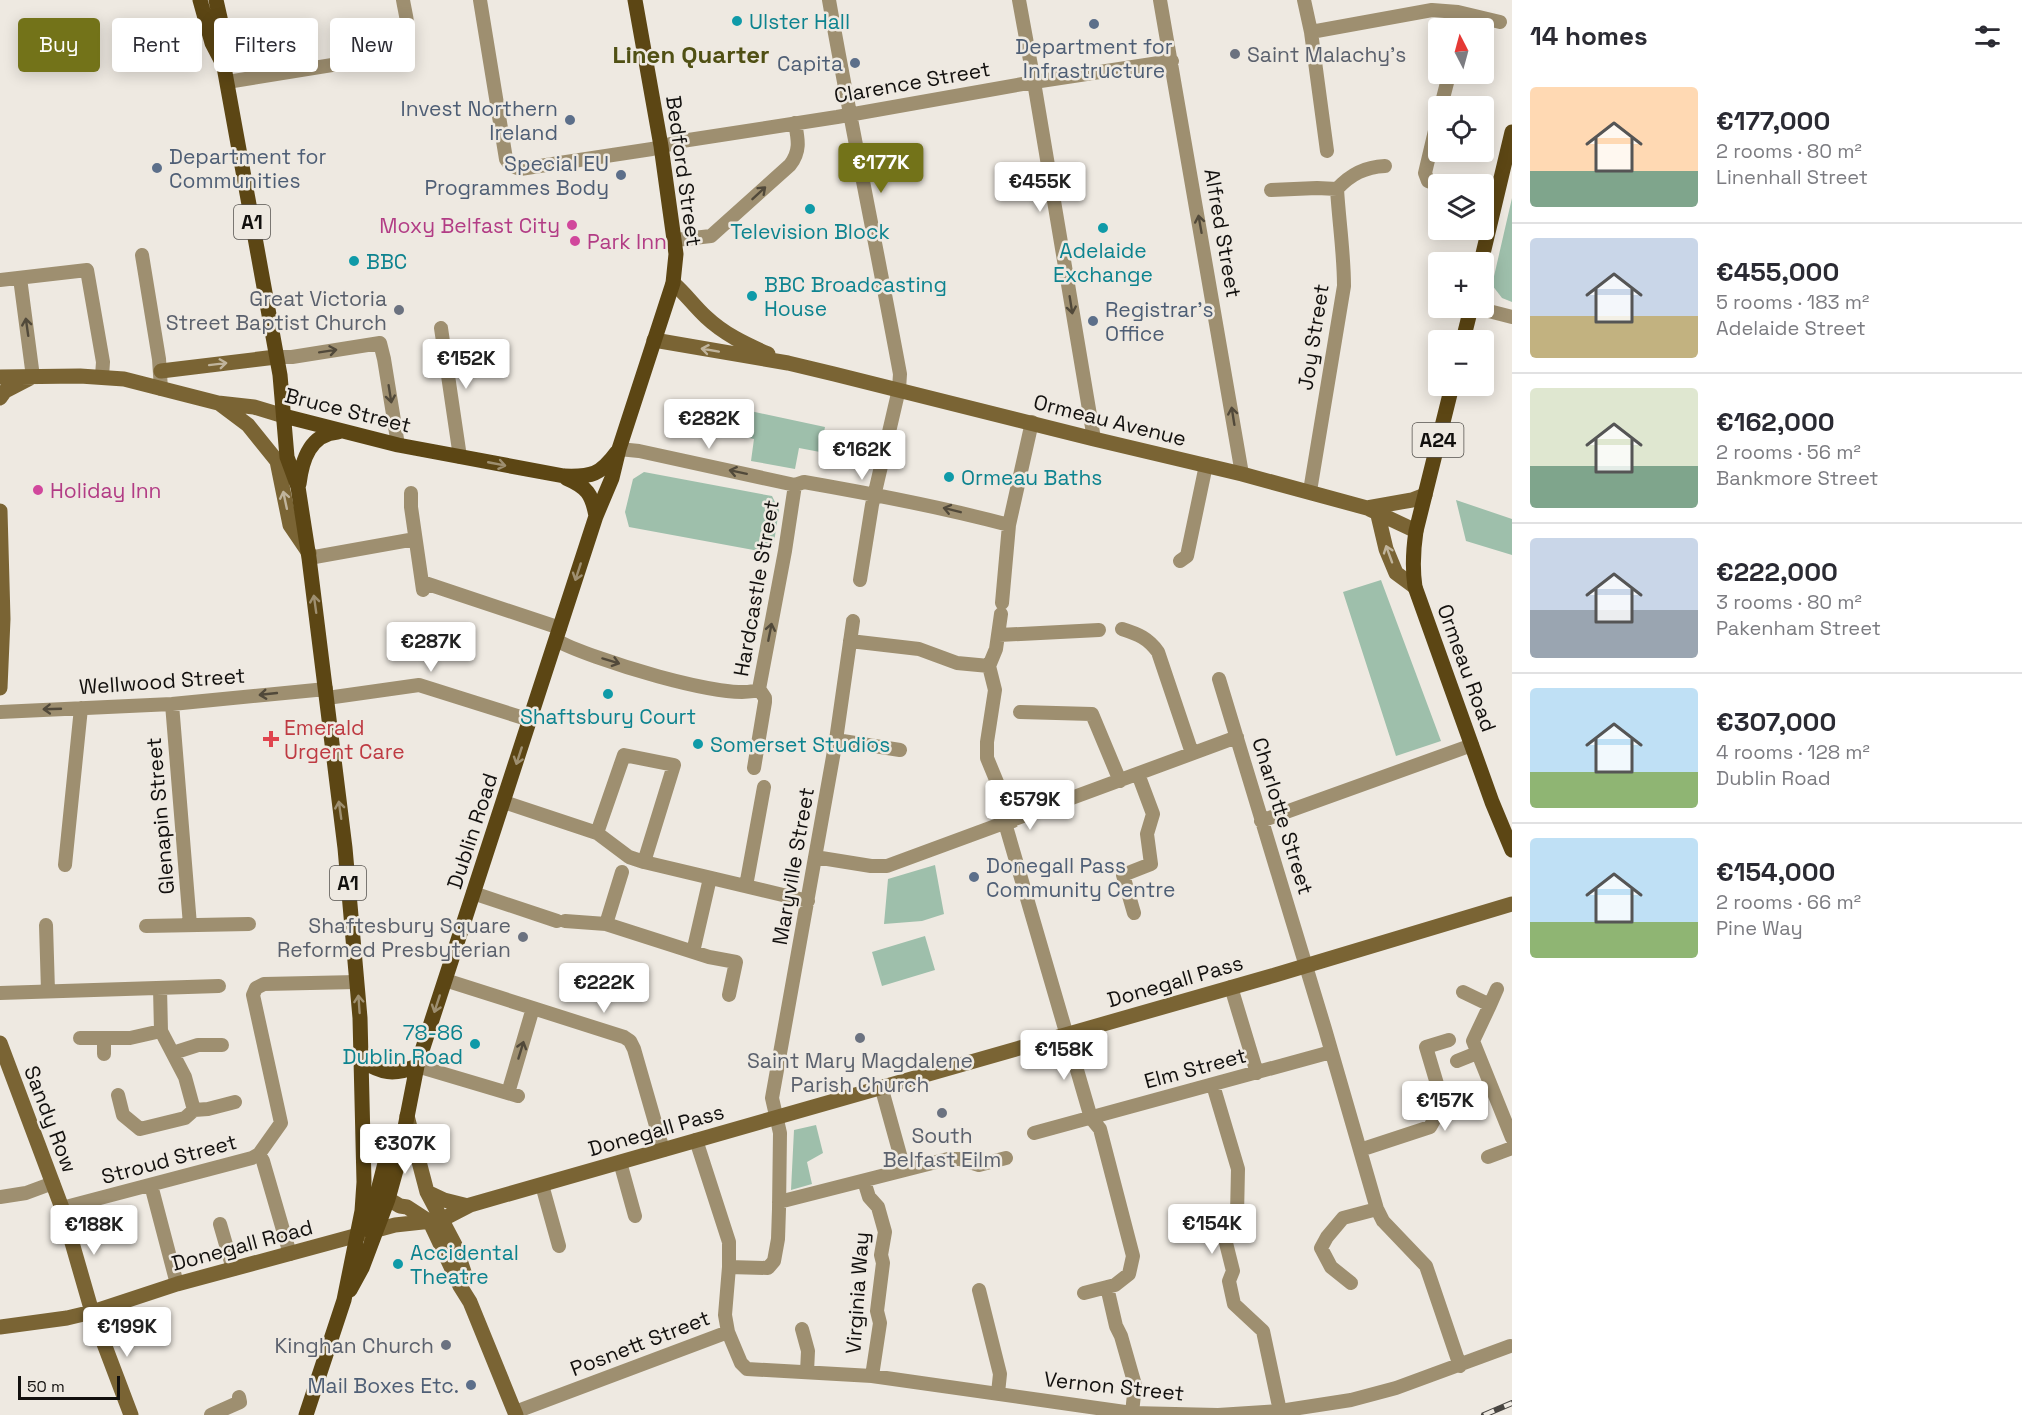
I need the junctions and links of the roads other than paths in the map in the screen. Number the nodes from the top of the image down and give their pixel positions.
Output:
1 (200, 0) edge
2 (216, 0) edge
3 (403, 0) edge
4 (480, 0) edge
5 (634, 0) edge
6 (829, 0) edge
7 (1019, 0) edge
8 (1160, 0) edge
9 (1304, 0) edge
10 (1459, 6) edge
11 (1500, 22) dead end
12 (1311, 32) junction
13 (1172, 61) junction
14 (226, 74) junction
15 (1034, 82) junction
16 (849, 115) junction
17 (795, 123) junction
18 (1512, 132) edge
19 (661, 146) junction
20 (1327, 151) dead end
21 (1428, 160) edge
22 (1385, 166) dead end
23 (1428, 181) edge
24 (1494, 185) edge
25 (1337, 189) junction
26 (1271, 190) dead end
27 (676, 240) junction
28 (142, 255) dead end
29 (20, 278) junction
30 (0, 280) edge
31 (673, 283) junction
32 (1494, 312) edge
33 (1512, 317) edge
34 (441, 328) dead end
35 (654, 340) junction
36 (276, 357) junction
37 (788, 363) junction
38 (161, 371) junction
39 (102, 376) junction
40 (0, 377) edge
41 (33, 377) junction
42 (161, 389) junction
43 (899, 389) junction
44 (1450, 396) edge
45 (0, 398) edge
46 (218, 403) junction
47 (284, 416) junction
48 (1032, 422) junction
49 (341, 432) junction
50 (1094, 439) junction
51 (398, 445) junction
52 (619, 449) junction
53 (460, 457) junction
54 (1206, 465) junction
55 (1242, 474) junction
56 (564, 476) junction
57 (795, 484) junction
58 (298, 487) junction
59 (1310, 491) junction
60 (411, 494) dead end
61 (875, 495) junction
62 (1425, 495) junction
63 (1372, 509) junction
64 (0, 511) edge
65 (596, 516) junction
66 (1009, 525) junction
67 (1416, 531) junction
68 (416, 539) junction
69 (309, 555) junction
70 (1180, 561) dead end
71 (860, 580) dead end
72 (1415, 587) junction
73 (2, 618) edge
74 (853, 621) dead end
75 (1122, 628) dead end
76 (1099, 630) dead end
77 (558, 634) junction
78 (999, 635) junction
79 (850, 641) junction
80 (988, 666) junction
81 (1219, 679) dead end
82 (0, 685) edge
83 (759, 689) junction
84 (327, 693) junction
85 (172, 704) junction
86 (81, 708) junction
87 (0, 712) edge
88 (1020, 712) dead end
89 (530, 720) junction
90 (1237, 737) junction
91 (836, 740) junction
92 (1472, 745) junction
93 (900, 750) dead end
94 (1192, 753) junction
95 (754, 768) dead end
96 (1138, 774) junction
97 (1119, 781) junction
98 (764, 787) dead end
99 (504, 802) junction
100 (1261, 821) junction
101 (1009, 822) junction
102 (597, 833) junction
103 (1512, 850) edge
104 (815, 857) junction
105 (644, 862) junction
106 (65, 865) dead end
107 (622, 872) dead end
108 (710, 878) junction
109 (746, 886) junction
110 (473, 893) junction
111 (808, 901) junction
112 (1512, 904) edge
113 (1134, 913) dead end
114 (249, 924) dead end
115 (606, 924) junction
116 (190, 925) junction
117 (46, 926) dead end
118 (146, 926) dead end
119 (693, 952) junction
120 (1305, 966) junction
121 (445, 980) junction
122 (357, 982) junction
123 (219, 986) dead end
124 (1231, 987) junction
125 (160, 988) junction
126 (1497, 989) dead end
127 (48, 991) junction
128 (1463, 992) dead end
129 (0, 993) edge
130 (729, 994) dead end
131 (1490, 1005) junction
132 (533, 1008) junction
133 (161, 1031) junction
134 (1066, 1034) junction
135 (80, 1038) dead end
136 (104, 1038) junction
137 (1449, 1040) dead end
138 (0, 1043) edge
139 (222, 1046) dead end
140 (1332, 1052) junction
141 (173, 1053) junction
142 (1477, 1053) junction
143 (104, 1054) dead end
144 (360, 1060) junction
145 (1457, 1061) dead end
146 (417, 1066) junction
147 (1257, 1073) junction
148 (1213, 1085) junction
149 (881, 1086) junction
150 (118, 1095) dead end
151 (235, 1102) dead end
152 (194, 1110) junction
153 (408, 1112) junction
154 (777, 1117) junction
155 (1091, 1118) junction
156 (1034, 1133) dead end
157 (1512, 1138) edge
158 (696, 1140) junction
159 (1512, 1148) edge
160 (663, 1150) junction
161 (1360, 1150) junction
162 (259, 1155) junction
163 (1488, 1157) dead end
164 (1006, 1158) dead end
165 (620, 1162) junction
166 (904, 1169) junction
167 (864, 1181) junction
168 (364, 1182) junction
169 (53, 1183) junction
170 (151, 1185) junction
171 (542, 1185) junction
172 (427, 1192) junction
173 (383, 1196) junction
174 (0, 1197) edge
175 (779, 1202) junction
176 (468, 1206) junction
177 (62, 1208) junction
178 (1377, 1209) junction
179 (635, 1216) dead end
180 (435, 1221) junction
181 (220, 1224) dead end
182 (366, 1233) junction
183 (559, 1246) dead end
184 (290, 1254) junction
185 (729, 1267) junction
186 (233, 1269) junction
187 (1351, 1283) dead end
188 (177, 1284) junction
189 (1107, 1287) junction
190 (979, 1290) dead end
191 (1084, 1293) dead end
192 (344, 1300) junction
193 (92, 1312) junction
194 (0, 1326) edge
195 (802, 1329) dead end
196 (728, 1332) junction
197 (1510, 1346) dead end
198 (1460, 1366) junction
199 (807, 1372) junction
200 (872, 1376) junction
201 (998, 1394) junction
202 (240, 1397) dead end
203 (1280, 1411) junction
204 (515, 1413) edge
205 (1132, 1413) junction
206 (131, 1415) edge
207 (211, 1415) edge
208 (306, 1415) edge

1 - 14 main road, A1
2 - 14 main road, A1
3 - 14 street
4 - 19 street, Clarence Street
5 - 19 main road, Bedford Street / A1
6 - 16 street
7 - 15 street
8 - 13 street, Alfred Street
9 - 12 street
10 - 11 street
10 - 12 street
12 - 20 street
13 - 15 street, Clarence Street
55 -> 13 street, Alfred Street
14 - 36 main road, A1
15 - 16 street, Clarence Street
15 -> 50 street
16 - 17 street, Clarence Street
16 - 43 street
17 - 19 street, Clarence Street
27 -> 17 street
18 - 24 main road
19 - 27 main road, Bedford Street / A1
21 - 23 street
22 - 25 street
25 - 26 street
25 - 59 street, Joy Street
27 - 31 main road, Bedford Street / A1
28 - 38 street
29 - 30 street
29 - 39 street
41 -> 29 street
31 - 35 main road, Bedford Street / A1
31 - 37 street, Ormeau Avenue
32 - 33 street
34 - 53 street
37 -> 35 street, Ormeau Avenue
35 - 52 main road, Bedford Street / A1
38 -> 36 street
36 - 47 main road, A1
36 -> 51 street
37 - 43 street, Ormeau Avenue
38 - 42 street
39 - 41 street, Bruce Street
39 - 42 street, Bruce Street
40 - 41 street, Bruce Street
41 - 45 street
42 - 46 street, Bruce Street
43 - 48 street, Ormeau Avenue
43 - 61 street
44 - 62 main road, A24
46 - 47 street, Bruce Street
69 -> 46 street
47 - 49 main road, Bruce Street / A1
47 - 58 main road, A1
48 - 50 street, Ormeau Avenue
48 - 66 street
49 - 51 main road, Bruce Street / A1
49 - 58 main road, A1
50 - 54 street, Ormeau Avenue
51 - 53 main road, Bruce Street / A1
52 - 56 main road, Bruce Street / A1
57 -> 52 street
52 - 65 main road, Dublin Road / A1
53 -> 56 main road, Bruce Street / A1
54 - 55 street, Ormeau Avenue
54 - 70 street
55 - 59 street, Ormeau Avenue
56 - 65 main road, Bruce Street / A1
57 - 61 street
83 -> 57 street, Hardcastle Street
58 - 69 main road, A1
59 - 63 street, Ormeau Avenue
60 - 68 street
66 -> 61 street
61 - 71 street
62 - 63 street
62 - 67 main road, A24
63 - 67 street, Ormeau Avenue
72 -> 63 street
64 - 73 street
65 -> 77 main road, Dublin Road / A1
66 - 78 street
67 - 72 main road, Ormeau Road / A24
68 - 69 street
68 - 77 street
84 -> 69 main road, A1
72 - 92 main road, Ormeau Road / A24
73 - 82 street
74 - 79 street, Maryville Street
75 - 94 street
76 - 78 street
77 -> 83 street
77 - 89 main road, Dublin Road / A1
78 - 80 street
79 - 80 street
79 - 91 street, Maryville Street
80 - 101 street
81 - 90 street, Charlotte Street
83 - 95 street, Hardcastle Street
84 -> 85 street, Wellwood Street
84 - 89 street, Wellwood Street
122 -> 84 main road, A1
85 - 86 street, Wellwood Street
85 - 116 street, Glenapin Street
86 -> 87 street, Wellwood Street
86 - 106 street
88 - 97 street
89 -> 99 main road, Dublin Road / A1
90 - 94 street
90 - 100 street, Charlotte Street
91 - 93 street
91 - 104 street, Maryville Street
92 - 100 street
92 - 103 main road, Ormeau Road / A24
94 - 96 street
96 - 97 street
96 - 113 street
97 - 101 street
98 - 109 street
99 - 102 street
99 - 110 main road, Dublin Road / A1
100 - 120 street, Charlotte Street
101 - 104 street
101 - 134 street
102 - 105 street
102 - 105 street
104 - 111 street, Maryville Street
105 - 108 street
107 - 115 street
108 - 109 street
108 - 119 street
109 - 111 street
110 - 115 street
110 - 121 main road, Dublin Road / A1
111 - 154 street, Maryville Street
112 - 120 street, Donegall Pass
114 - 116 street
115 - 119 street
116 - 118 street
117 - 127 street
119 - 130 street
120 - 124 street, Donegall Pass
120 - 140 street, Charlotte Street
121 - 132 street
121 -> 146 main road, Dublin Road / A1
144 -> 122 main road, A1
122 - 162 street, Stroud Street
123 - 125 street
124 - 134 street, Donegall Pass
124 - 147 street
125 - 127 street
125 - 133 street
126 - 131 street
127 - 129 street
128 - 131 street
131 - 142 street
146 -> 132 street
132 - 160 street
133 - 136 street
133 - 141 street
134 - 149 street, Donegall Pass
134 - 155 street
135 - 136 street
136 - 143 street
137 - 161 street
138 - 169 street, Sandy Row
139 - 141 street
140 - 147 street, Elm Street
140 - 161 street, Charlotte Street
141 - 152 street
142 - 145 street
142 - 157 street
144 - 146 main road
144 - 168 main road, A1
146 - 153 main road, Dublin Road / A1
147 - 148 street, Elm Street
148 - 155 street, Elm Street
148 - 203 street
149 - 154 street, Donegall Pass
149 - 166 street
150 - 152 street
151 - 152 street
153 - 172 street
153 - 173 main road, Dublin Road / A1
154 - 158 street, Donegall Pass
154 - 175 street, Maryville Street
155 - 156 street, Elm Street
155 - 189 street
158 - 160 street, Donegall Pass
158 - 185 street, Posnett Street
159 - 163 street
160 - 165 street, Donegall Pass
161 - 178 street, Charlotte Street
162 - 170 street, Stroud Street
162 - 184 street
164 - 166 street
165 - 171 street, Donegall Pass
165 - 179 street
166 - 167 street
167 - 175 street
167 - 200 street, Virginia Way
168 - 173 street
168 - 182 main road, A1
169 - 174 street
169 - 177 street, Sandy Row
170 - 177 street, Stroud Street
170 - 188 street
171 - 176 street, Donegall Pass
171 - 183 street
172 - 176 street
172 - 180 street
173 - 180 street
173 - 182 main road, Dublin Road / A1
175 - 185 street, Maryville Street
176 - 180 street, Donegall Pass
177 - 193 street, Sandy Row
178 - 187 street
178 - 198 street, Charlotte Street
180 - 182 street, Donegall Road
180 - 204 street
181 - 186 street
182 - 184 street, Donegall Road
182 - 192 main road, A1
182 - 192 main road, A1
184 - 186 street, Donegall Road
185 - 196 street, Posnett Street
186 - 188 street, Donegall Road
188 - 193 street, Donegall Road
189 - 191 street
189 - 205 street
190 - 201 street
192 - 208 main road, A1
193 - 194 street, Donegall Road
193 - 206 street, Sandy Row
195 - 199 street
196 - 199 street, Vernon Street
196 - 204 street, Posnett Street
197 - 198 street, Vernon Street
198 - 203 street, Vernon Street
199 - 200 street, Vernon Street
200 - 201 street, Vernon Street
201 - 205 street, Vernon Street
202 - 207 street
203 - 205 street, Vernon Street

